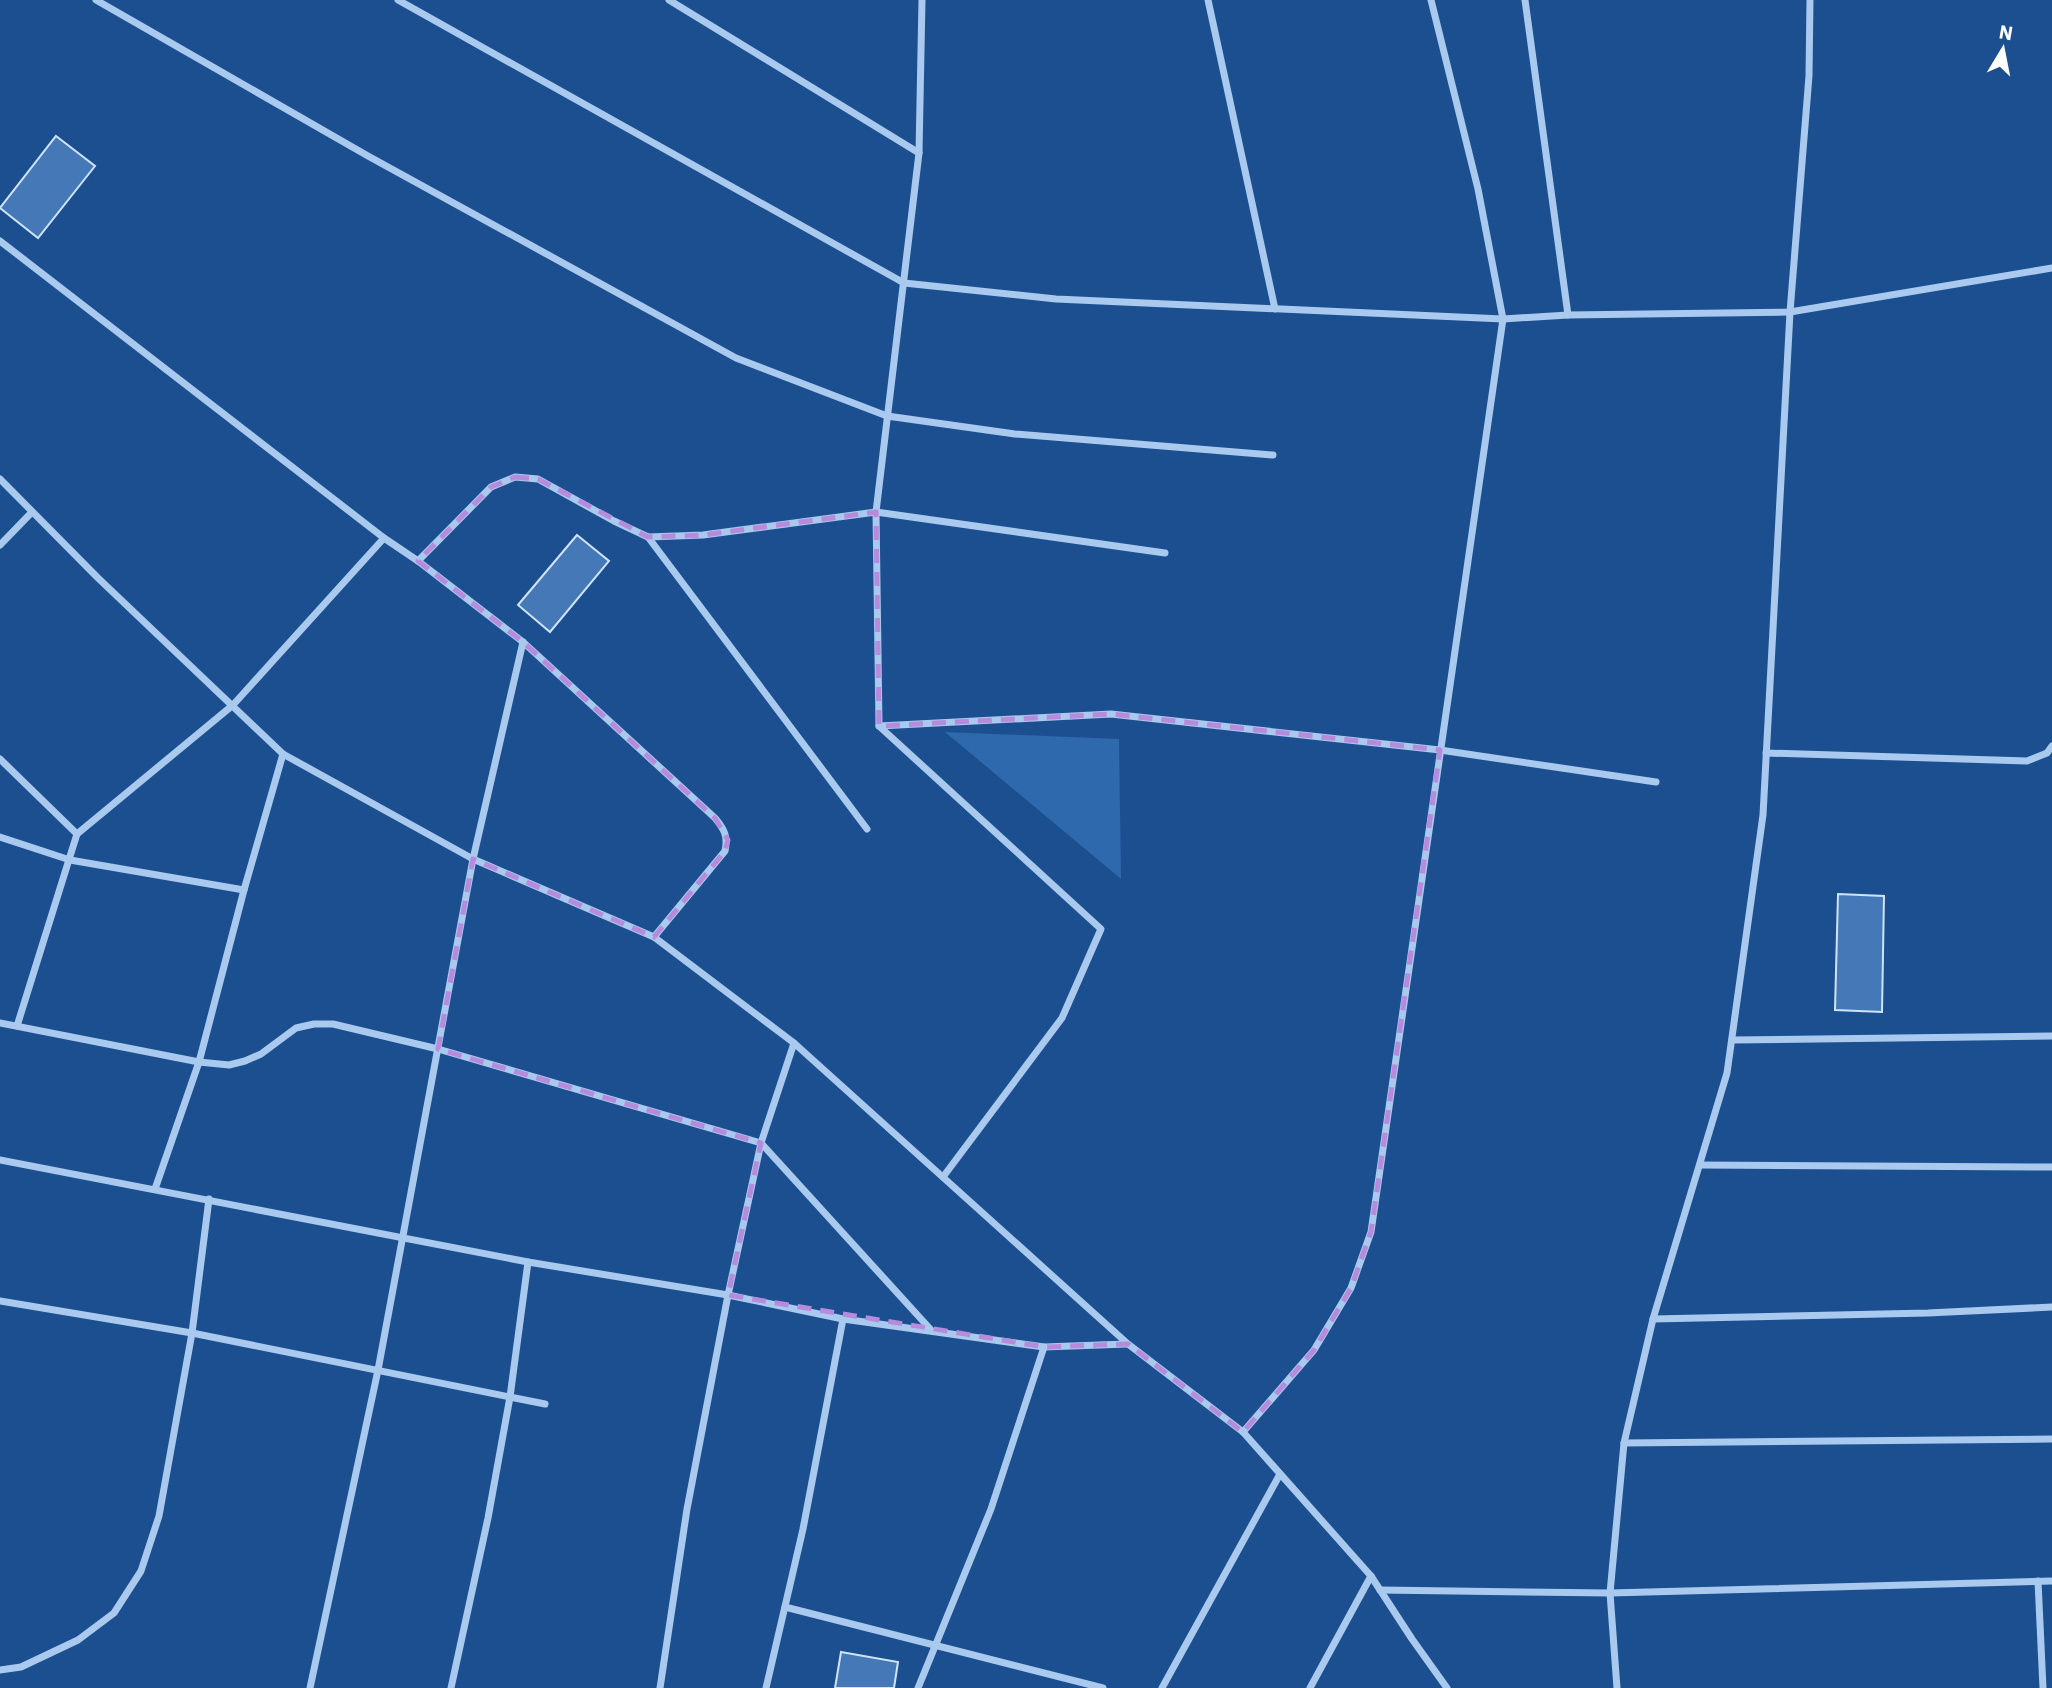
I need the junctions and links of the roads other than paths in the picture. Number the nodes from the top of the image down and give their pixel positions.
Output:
1 (96, 0) edge
2 (398, 0) edge
3 (669, 0) edge
4 (922, 0) edge
5 (1208, 0) edge
6 (1431, 0) edge
7 (1525, 0) edge
8 (1811, 0) edge
9 (919, 153) junction
10 (0, 241) edge
11 (2052, 268) edge
12 (904, 283) junction
13 (1275, 309) junction
14 (1790, 312) junction
15 (1568, 315) junction
16 (1503, 320) junction
17 (887, 416) junction
18 (1273, 455) dead end
19 (0, 480) edge
20 (32, 512) junction
21 (876, 512) junction
22 (648, 537) junction
23 (384, 538) junction
24 (0, 545) edge
25 (1166, 552) dead end
26 (418, 561) junction
27 (523, 642) junction
28 (233, 705) junction
29 (879, 726) junction
30 (2052, 746) edge
31 (1440, 750) junction
32 (1766, 753) junction
33 (284, 754) junction
34 (0, 759) edge
35 (1656, 782) dead end
36 (867, 829) dead end
37 (77, 834) junction
38 (0, 837) edge
39 (473, 859) junction
40 (69, 860) junction
41 (244, 890) junction
42 (654, 937) junction
43 (0, 1023) edge
44 (17, 1026) junction
45 (2052, 1036) edge
46 (1732, 1040) junction
47 (794, 1043) junction
48 (438, 1049) junction
49 (199, 1062) junction
50 (761, 1143) junction
51 (0, 1160) edge
52 (1700, 1165) junction
53 (2052, 1167) edge
54 (943, 1177) junction
55 (155, 1189) junction
56 (209, 1199) junction
57 (403, 1237) junction
58 (528, 1262) junction
59 (727, 1295) junction
60 (0, 1301) edge
61 (2052, 1307) edge
62 (843, 1319) junction
63 (1653, 1320) junction
64 (933, 1332) junction
65 (192, 1333) junction
66 (1128, 1344) junction
67 (1044, 1347) junction
68 (378, 1370) junction
69 (510, 1397) junction
70 (545, 1404) dead end
71 (1243, 1432) junction
72 (2052, 1439) edge
73 (1624, 1443) junction
74 (1280, 1474) junction
75 (1371, 1576) junction
76 (2038, 1581) junction
77 (2052, 1581) edge
78 (1380, 1590) junction
79 (1610, 1593) junction
80 (785, 1607) junction
81 (935, 1644) junction
82 (0, 1670) edge
83 (310, 1688) edge
84 (451, 1688) edge
85 (660, 1688) edge
86 (766, 1688) edge
87 (918, 1688) edge
88 (1103, 1688) edge
89 (1162, 1688) edge
90 (1310, 1688) edge
91 (1447, 1688) edge
92 (1617, 1688) edge
93 (2043, 1688) edge

1 - 17 street
2 - 12 street
3 - 9 street
4 - 9 street
5 - 13 street
6 - 16 street
7 - 15 street
8 - 14 street
9 - 12 street
10 - 23 street
11 - 14 street
12 - 13 street
12 - 17 street
13 - 16 street
14 - 15 street
14 - 32 street
15 - 16 street
16 - 31 street
17 - 18 street
17 - 21 street
19 - 20 street
20 - 24 street
20 - 28 street
21 - 22 street
21 - 25 street
21 - 29 street
22 - 26 street
22 - 36 street
23 - 26 street
23 - 28 street
26 - 27 street
27 - 39 street
27 - 42 street
28 - 33 street
28 - 37 street
29 - 31 street
29 - 54 street
30 - 32 street
31 - 35 street
31 - 71 street
32 - 46 street
33 - 39 street
33 - 41 street
34 - 37 street
37 - 40 street
38 - 40 street
39 - 42 street
39 - 48 street
40 - 41 street
40 - 44 street
41 - 49 street
42 - 47 street
43 - 44 street
44 - 49 street
45 - 46 street
46 - 52 street
47 - 50 street
47 - 54 street
48 - 49 street
48 - 50 street
48 - 57 street
49 - 55 street
50 - 59 street
50 - 64 street
51 - 55 street
52 - 53 street
52 - 63 street
54 - 66 street
55 - 56 street
56 - 57 street
56 - 65 street
57 - 58 street
57 - 68 street
58 - 59 street
58 - 69 street
59 - 62 street
59 - 85 street
60 - 65 street
61 - 63 street
62 - 64 street
62 - 80 street
63 - 73 street
64 - 67 street
65 - 68 street
65 - 82 street
66 - 67 street
66 - 71 street
67 - 81 street
68 - 69 street
68 - 83 street
69 - 70 street
69 - 84 street
71 - 74 street
72 - 73 street
73 - 79 street
74 - 75 street
74 - 89 street
75 - 78 street
75 - 90 street
76 - 77 street
76 - 79 street
76 - 93 street
78 - 79 street
78 - 91 street
79 - 92 street
80 - 81 street
80 - 86 street
81 - 87 street
81 - 88 street

